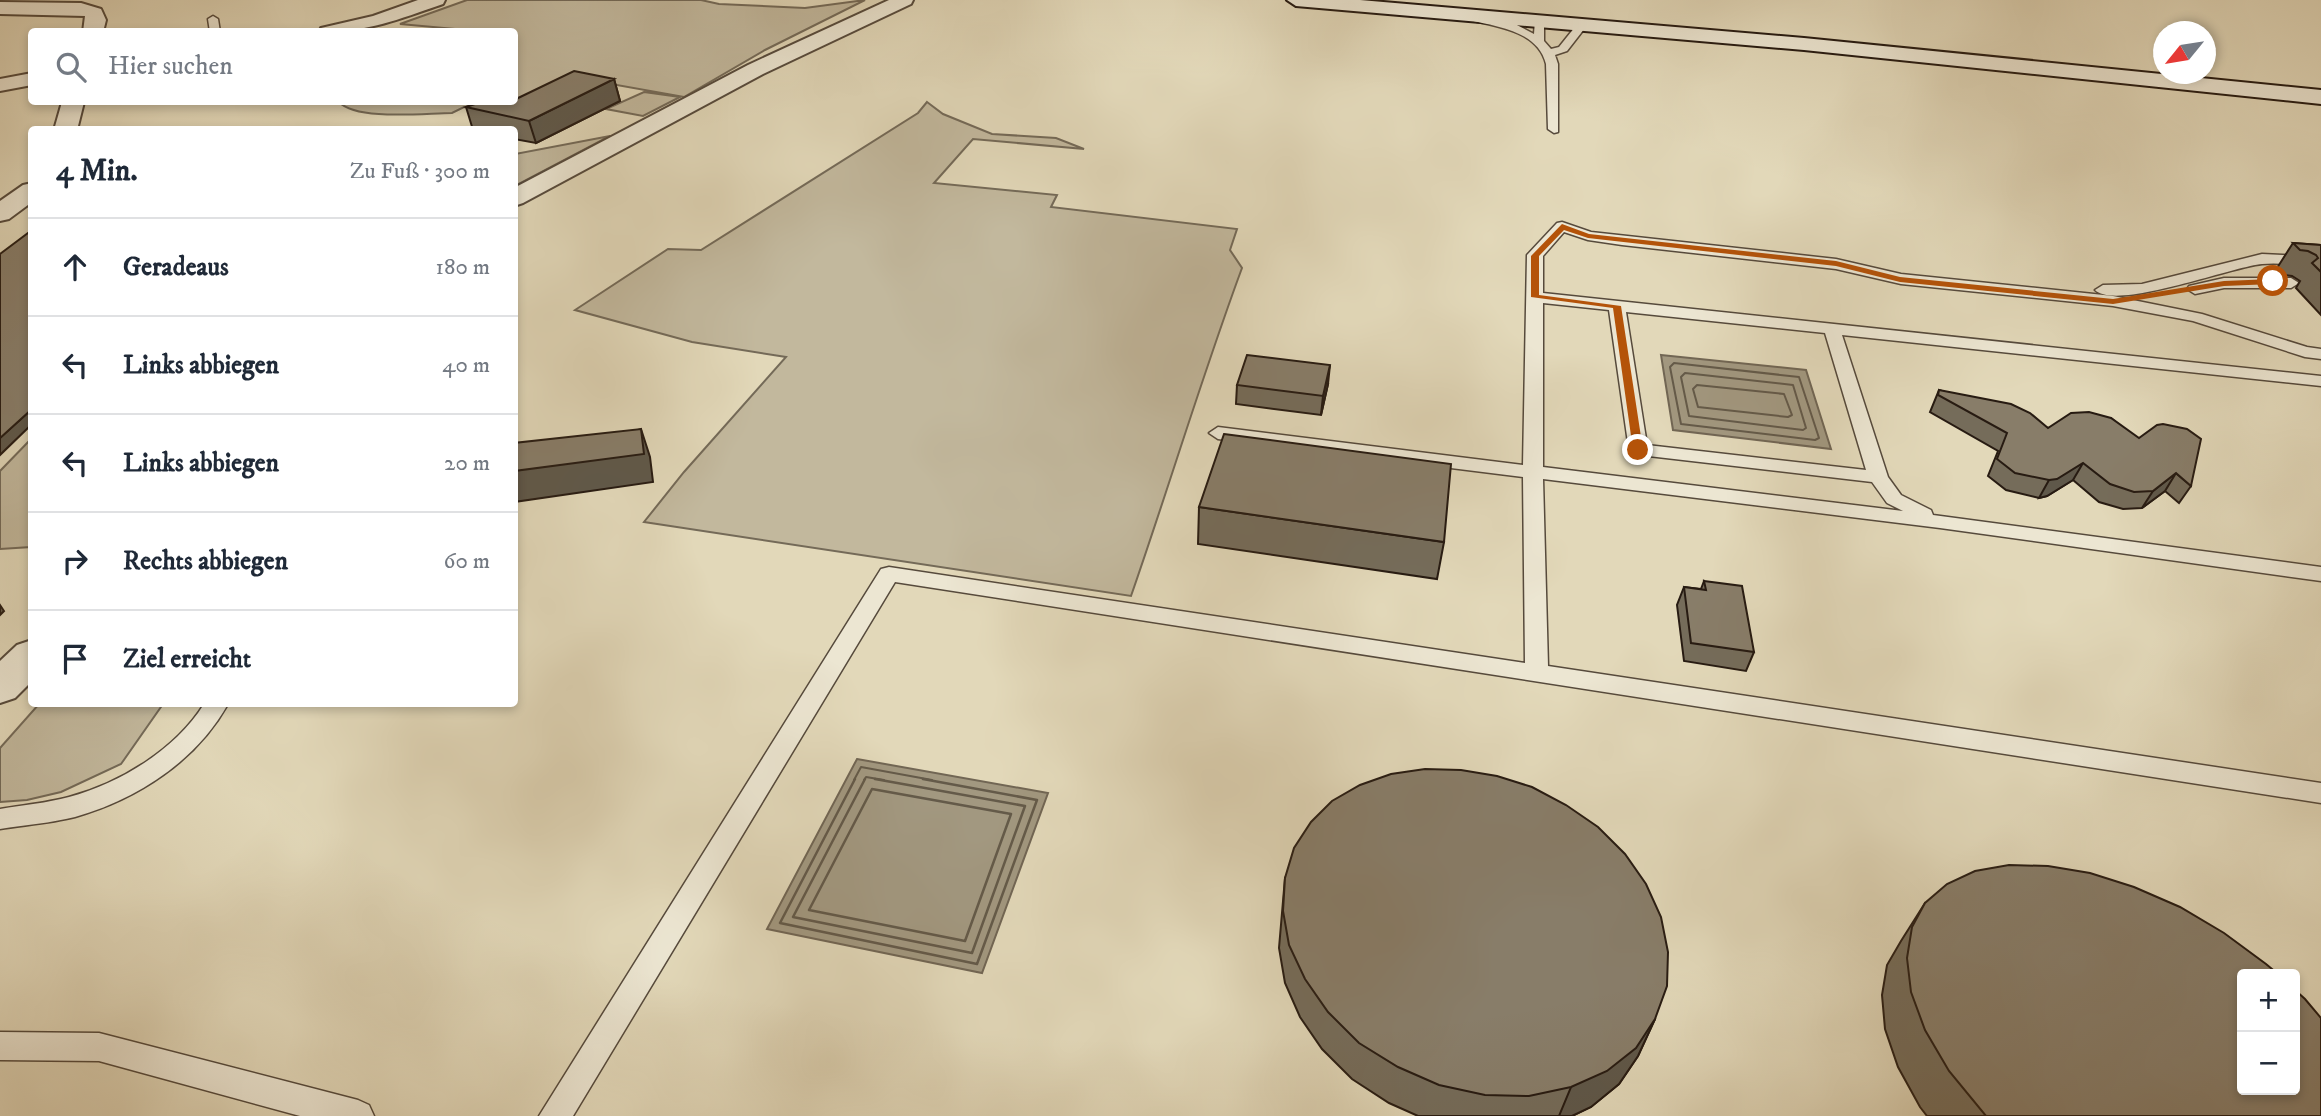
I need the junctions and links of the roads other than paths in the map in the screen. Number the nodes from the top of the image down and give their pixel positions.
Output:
1 (436, 0) edge
2 (887, 0) edge
3 (904, 0) edge
4 (1296, 0) edge
5 (0, 8) edge
6 (1450, 13) junction
7 (866, 15) junction
8 (214, 19) dead end
9 (1540, 20) junction
10 (1583, 24) junction
11 (94, 28) edge
12 (215, 28) edge
13 (361, 28) edge
14 (1539, 41) junction
15 (1549, 53) junction
16 (28, 80) edge
17 (0, 85) edge
18 (2321, 97) edge
19 (72, 105) edge
20 (66, 126) edge
21 (1554, 129) dead end
22 (28, 193) edge
23 (518, 196) edge
24 (0, 213) edge
25 (2321, 262) edge
26 (1836, 264) junction
27 (2291, 283) dead end
28 (1535, 297) junction
29 (2113, 301) junction
30 (1617, 306) junction
31 (1832, 328) junction
32 (2321, 354) edge
33 (2321, 382) edge
34 (1218, 433) dead end
35 (1532, 471) junction
36 (1878, 477) junction
37 (1940, 522) junction
38 (2321, 574) edge
39 (28, 659) edge
40 (1537, 673) junction
41 (0, 687) edge
42 (214, 707) edge
43 (2321, 793) edge
44 (0, 819) edge
45 (0, 1046) edge
46 (358, 1116) edge
47 (555, 1116) edge

1 - 13 street
2 - 7 street
3 - 7 street
4 - 6 street
5 - 11 street
6 - 9 street
6 - 14 lane
7 - 23 street
8 - 12 lane
9 - 10 street
9 - 14 lane
10 - 15 lane
10 - 18 street
14 - 15 lane
15 - 21 lane
16 - 17 street
19 - 20 street
22 - 24 street
25 - 26 lane
26 - 28 lane
26 - 29 lane
27 - 29 lane
28 - 30 lane
28 - 35 lane
29 - 32 lane
30 - 31 lane
30 - 36 lane
31 - 33 lane
31 - 36 lane
34 - 35 lane
35 - 37 lane
35 - 40 lane
36 - 37 lane
37 - 38 lane
39 - 41 street
40 - 43 lane
40 - 47 lane
42 - 44 lane
45 - 46 lane

